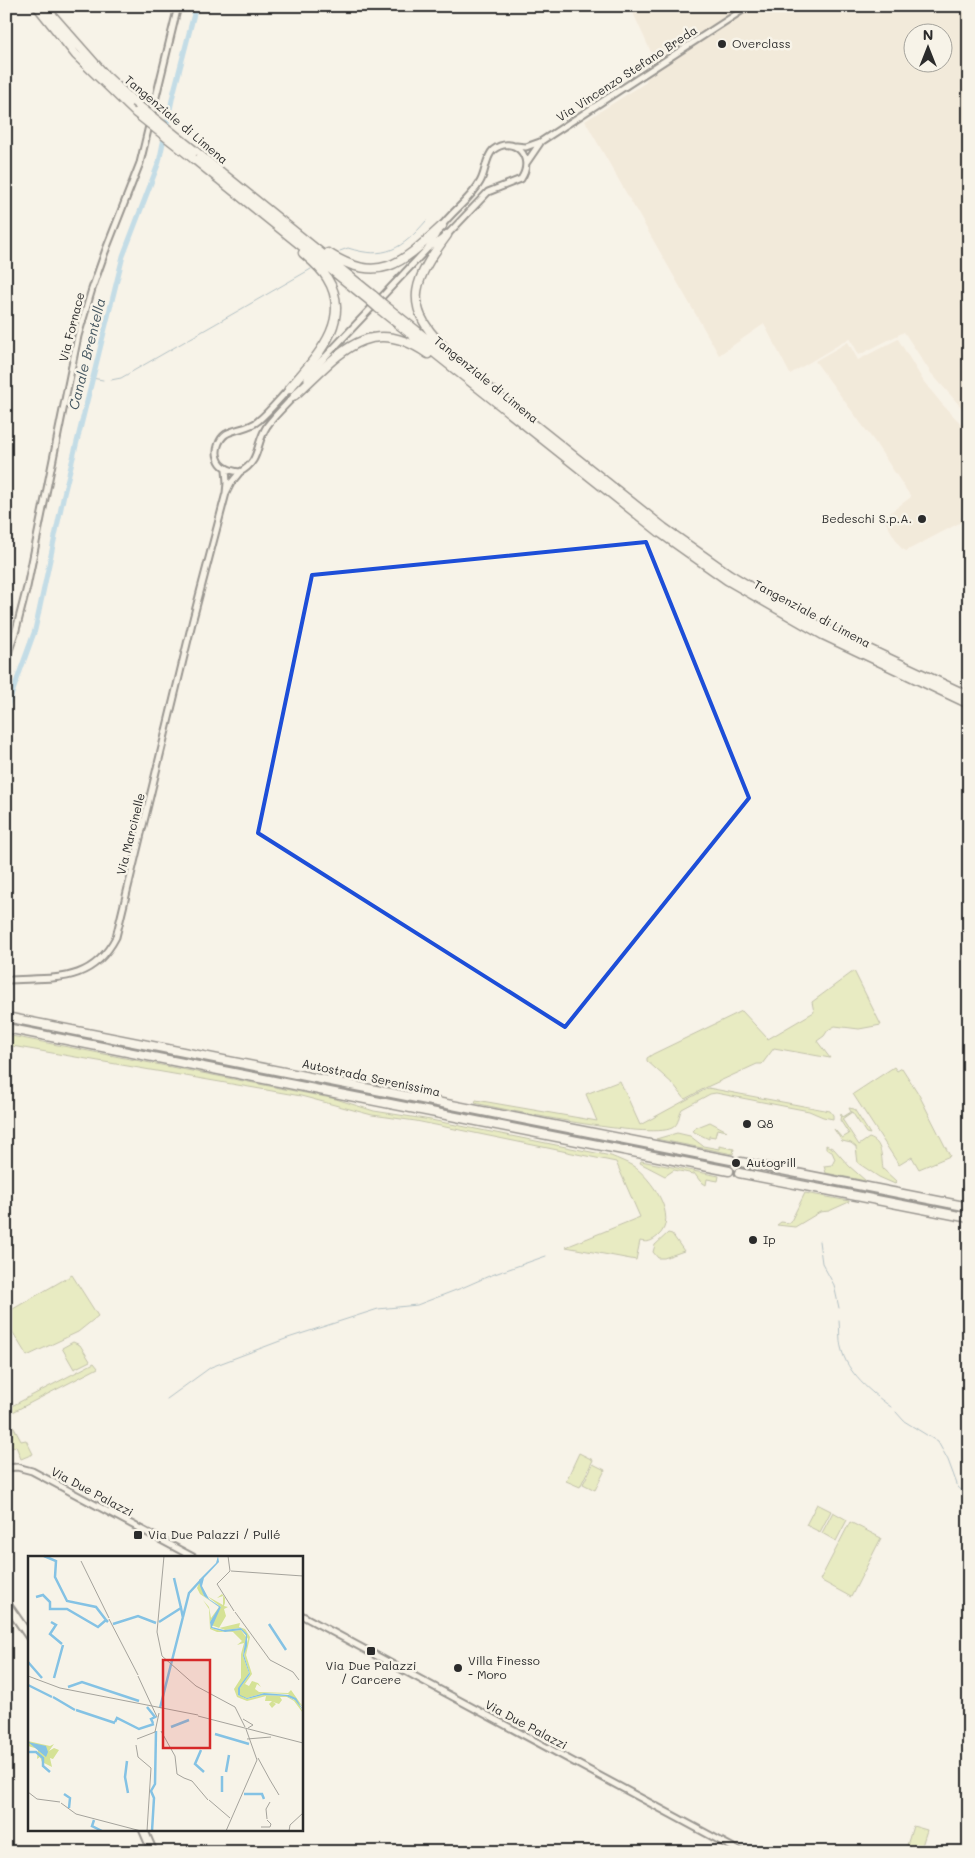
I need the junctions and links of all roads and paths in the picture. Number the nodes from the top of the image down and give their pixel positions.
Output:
1 (37, 6) edge
2 (44, 6) edge
3 (178, 6) edge
4 (749, 6) edge
5 (759, 6) edge
6 (765, 6) edge
7 (540, 142) junction
8 (514, 146) junction
9 (195, 155) junction
10 (526, 163) junction
11 (264, 211) junction
12 (442, 226) junction
13 (447, 235) junction
14 (427, 249) junction
15 (381, 306) junction
16 (474, 378) junction
17 (480, 390) junction
18 (292, 392) junction
19 (226, 469) junction
20 (240, 472) junction
21 (226, 493) junction
22 (661, 530) junction
23 (672, 538) junction
24 (195, 612) joint
25 (6, 659) edge
26 (969, 696) edge
27 (969, 704) edge
28 (6, 980) edge
29 (6, 1017) edge
30 (6, 1028) edge
31 (731, 1160) dead end
32 (742, 1162) dead end
33 (730, 1171) dead end
34 (739, 1173) dead end
35 (969, 1207) edge
36 (969, 1218) edge
37 (6, 1468) edge
38 (191, 1556) edge
39 (6, 1603) edge
40 (302, 1616) edge
41 (28, 1635) edge
42 (143, 1830) edge
43 (153, 1852) edge
44 (741, 1852) edge

1 - 9 highway, Tangenziale di Limena, bridge
2 - 9 highway, Tangenziale di Limena, bridge
3 - 25 street, Via Fornace
4 - 7 street, Via Vincenzo Stefano Breda
5 - 6 street
7 - 8 street, Via Vincenzo Stefano Breda
7 - 10 street, Via Vincenzo Stefano Breda
8 - 10 street
8 - 12 street, Via Vincenzo Stefano Breda
9 - 11 highway, Tangenziale di Limena
10 - 13 street, Via Vincenzo Stefano Breda
11 - 12 highway
11 - 15 highway, Tangenziale di Limena, bridge
11 - 18 highway
12 - 14 street, Via Vincenzo Stefano Breda
13 - 14 street, Via Vincenzo Stefano Breda
13 - 16 highway
14 - 18 street, Via Vincenzo Stefano Breda
15 - 16 highway, Tangenziale di Limena
15 - 17 highway, Tangenziale di Limena
16 - 22 highway, Tangenziale di Limena
17 - 18 highway
17 - 22 highway, Tangenziale di Limena
18 - 19 street, Via Vincenzo Stefano Breda
18 - 20 street, Via Vincenzo Stefano Breda
19 - 20 street
19 - 21 street, Via Vincenzo Stefano Breda
20 - 21 street, Via Vincenzo Stefano Breda
21 - 24 street, Via Vincenzo Stefano Breda
22 - 23 highway, Tangenziale di Limena
23 - 26 highway, Tangenziale di Limena
23 - 27 highway, Tangenziale di Limena
24 - 28 street, Via Marcinelle
29 - 31 highway, Autostrada Serenissima
30 - 33 highway, Autostrada Serenissima
32 - 35 highway
34 - 36 highway
37 - 38 street, Via Due Palazzi
39 - 41 main road
40 - 44 street, Via Due Palazzi
42 - 43 main road

